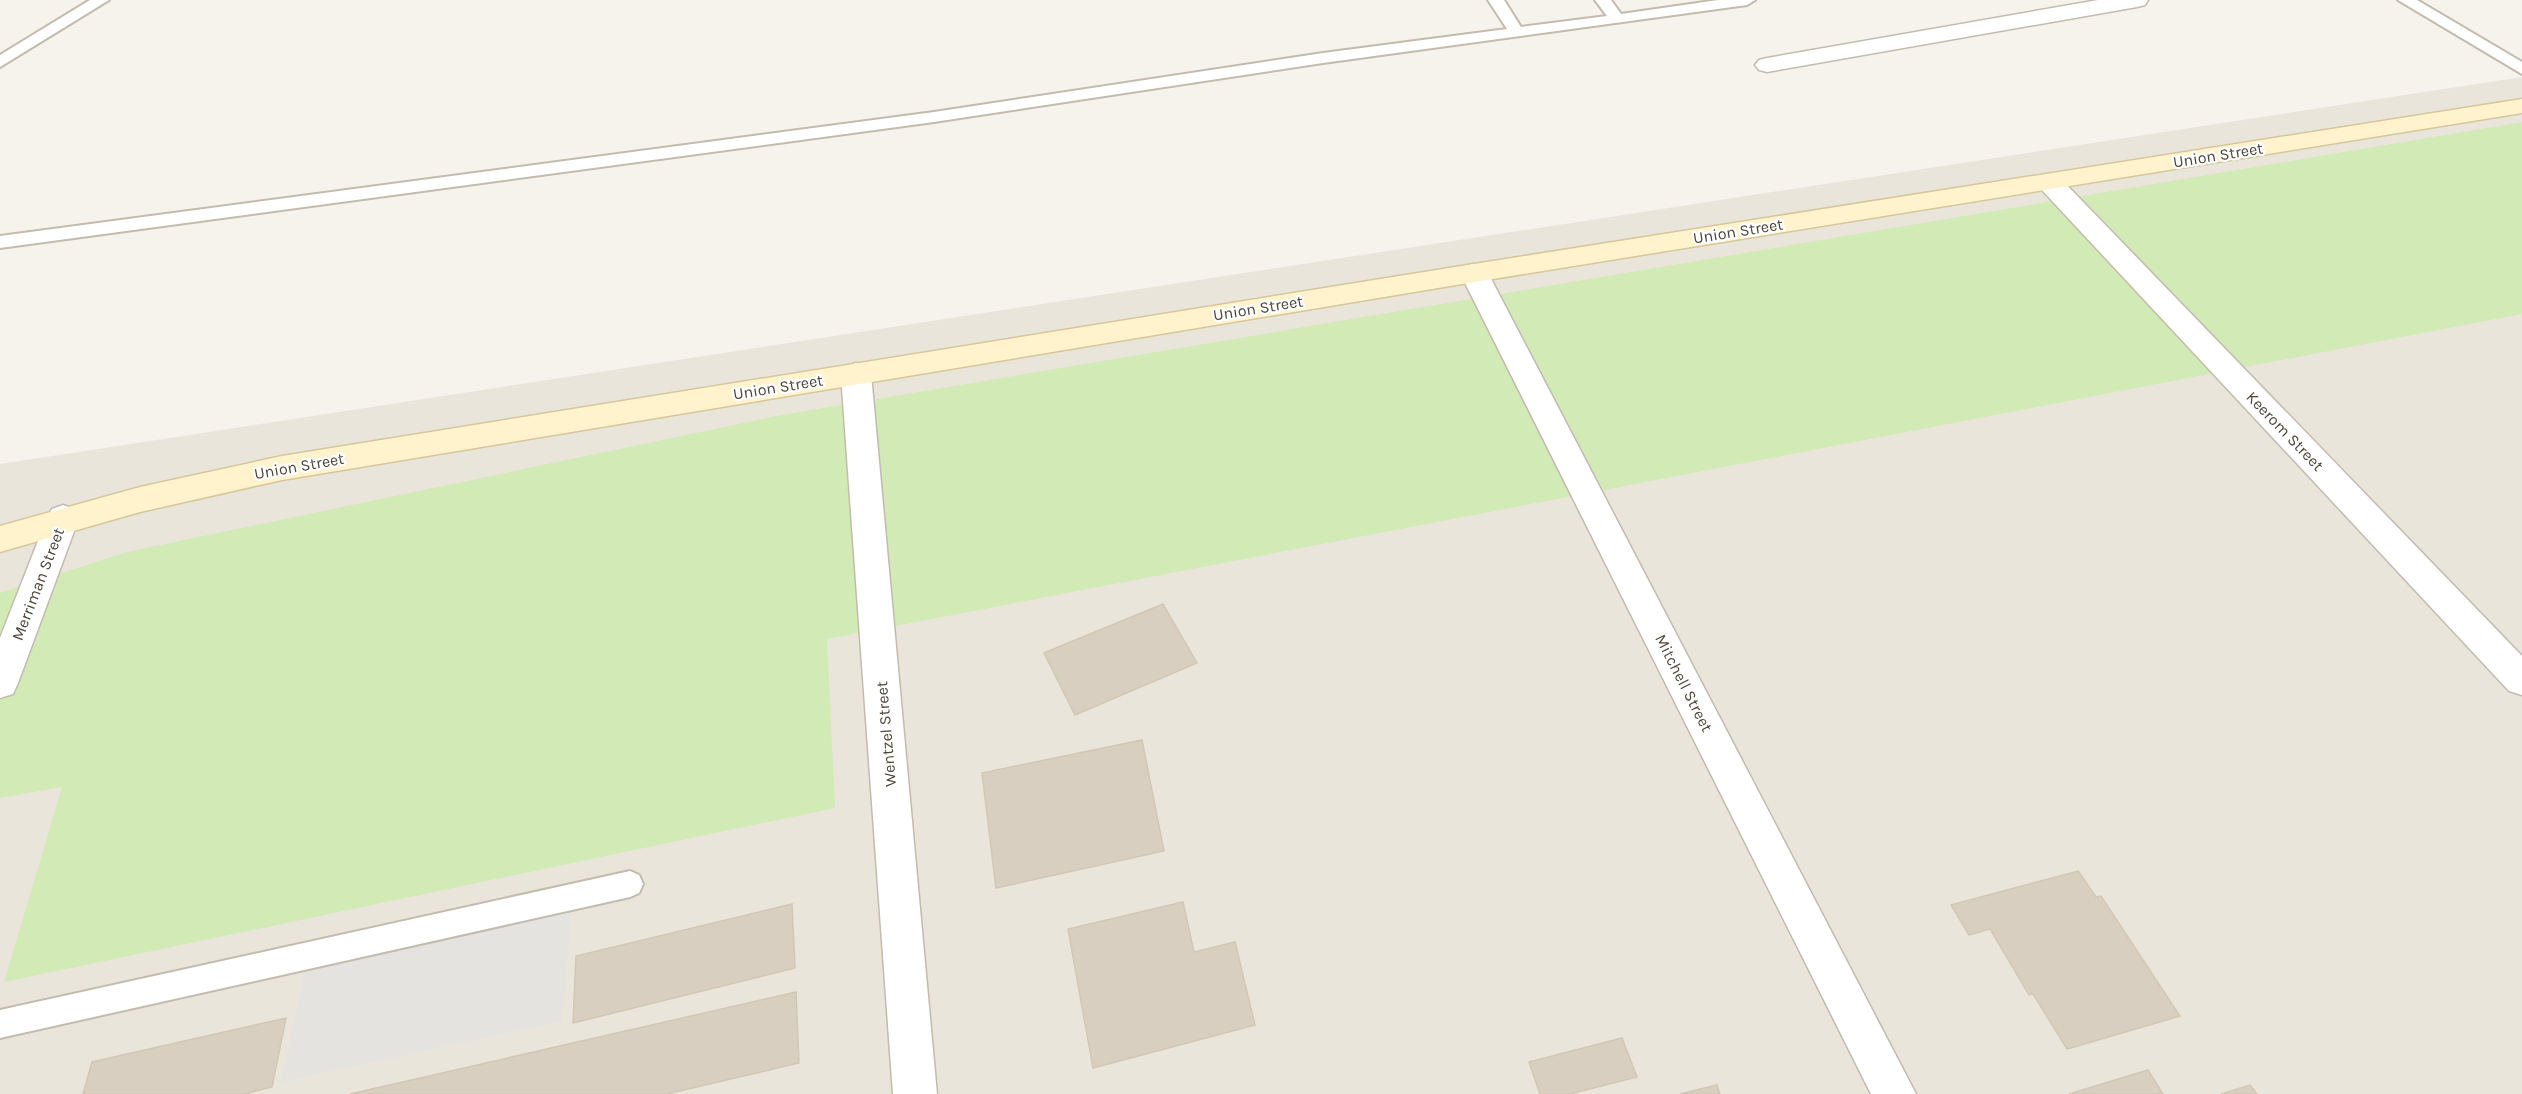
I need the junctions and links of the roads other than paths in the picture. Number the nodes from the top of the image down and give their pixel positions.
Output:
1 (101, 0) edge
2 (1496, 0) edge
3 (1604, 0) edge
4 (1747, 0) edge
5 (2137, 0) edge
6 (2406, 0) edge
7 (1617, 19) junction
8 (1516, 31) junction
9 (0, 62) edge
10 (1767, 65) dead end
11 (2522, 69) edge
12 (2522, 106) edge
13 (2049, 182) junction
14 (0, 242) edge
15 (1474, 273) junction
16 (856, 374) junction
17 (63, 518) junction
18 (0, 539) edge
19 (2522, 680) edge
20 (0, 683) edge
21 (630, 884) dead end
22 (0, 1024) edge
23 (915, 1094) edge
24 (1894, 1094) edge

1 - 9 lane
2 - 8 lane
3 - 7 lane
4 - 7 lane
5 - 10 street
6 - 11 lane
7 - 8 lane
8 - 14 lane
12 - 13 street, Union Street
13 - 15 street, Union Street
13 - 19 street, Keerom Street
15 - 16 street, Union Street
15 - 24 street, Mitchell Street
16 - 17 street, Union Street
16 - 23 street, Wentzel Street
17 - 18 street, Union Street
17 - 20 street, Merriman Street
21 - 22 lane

